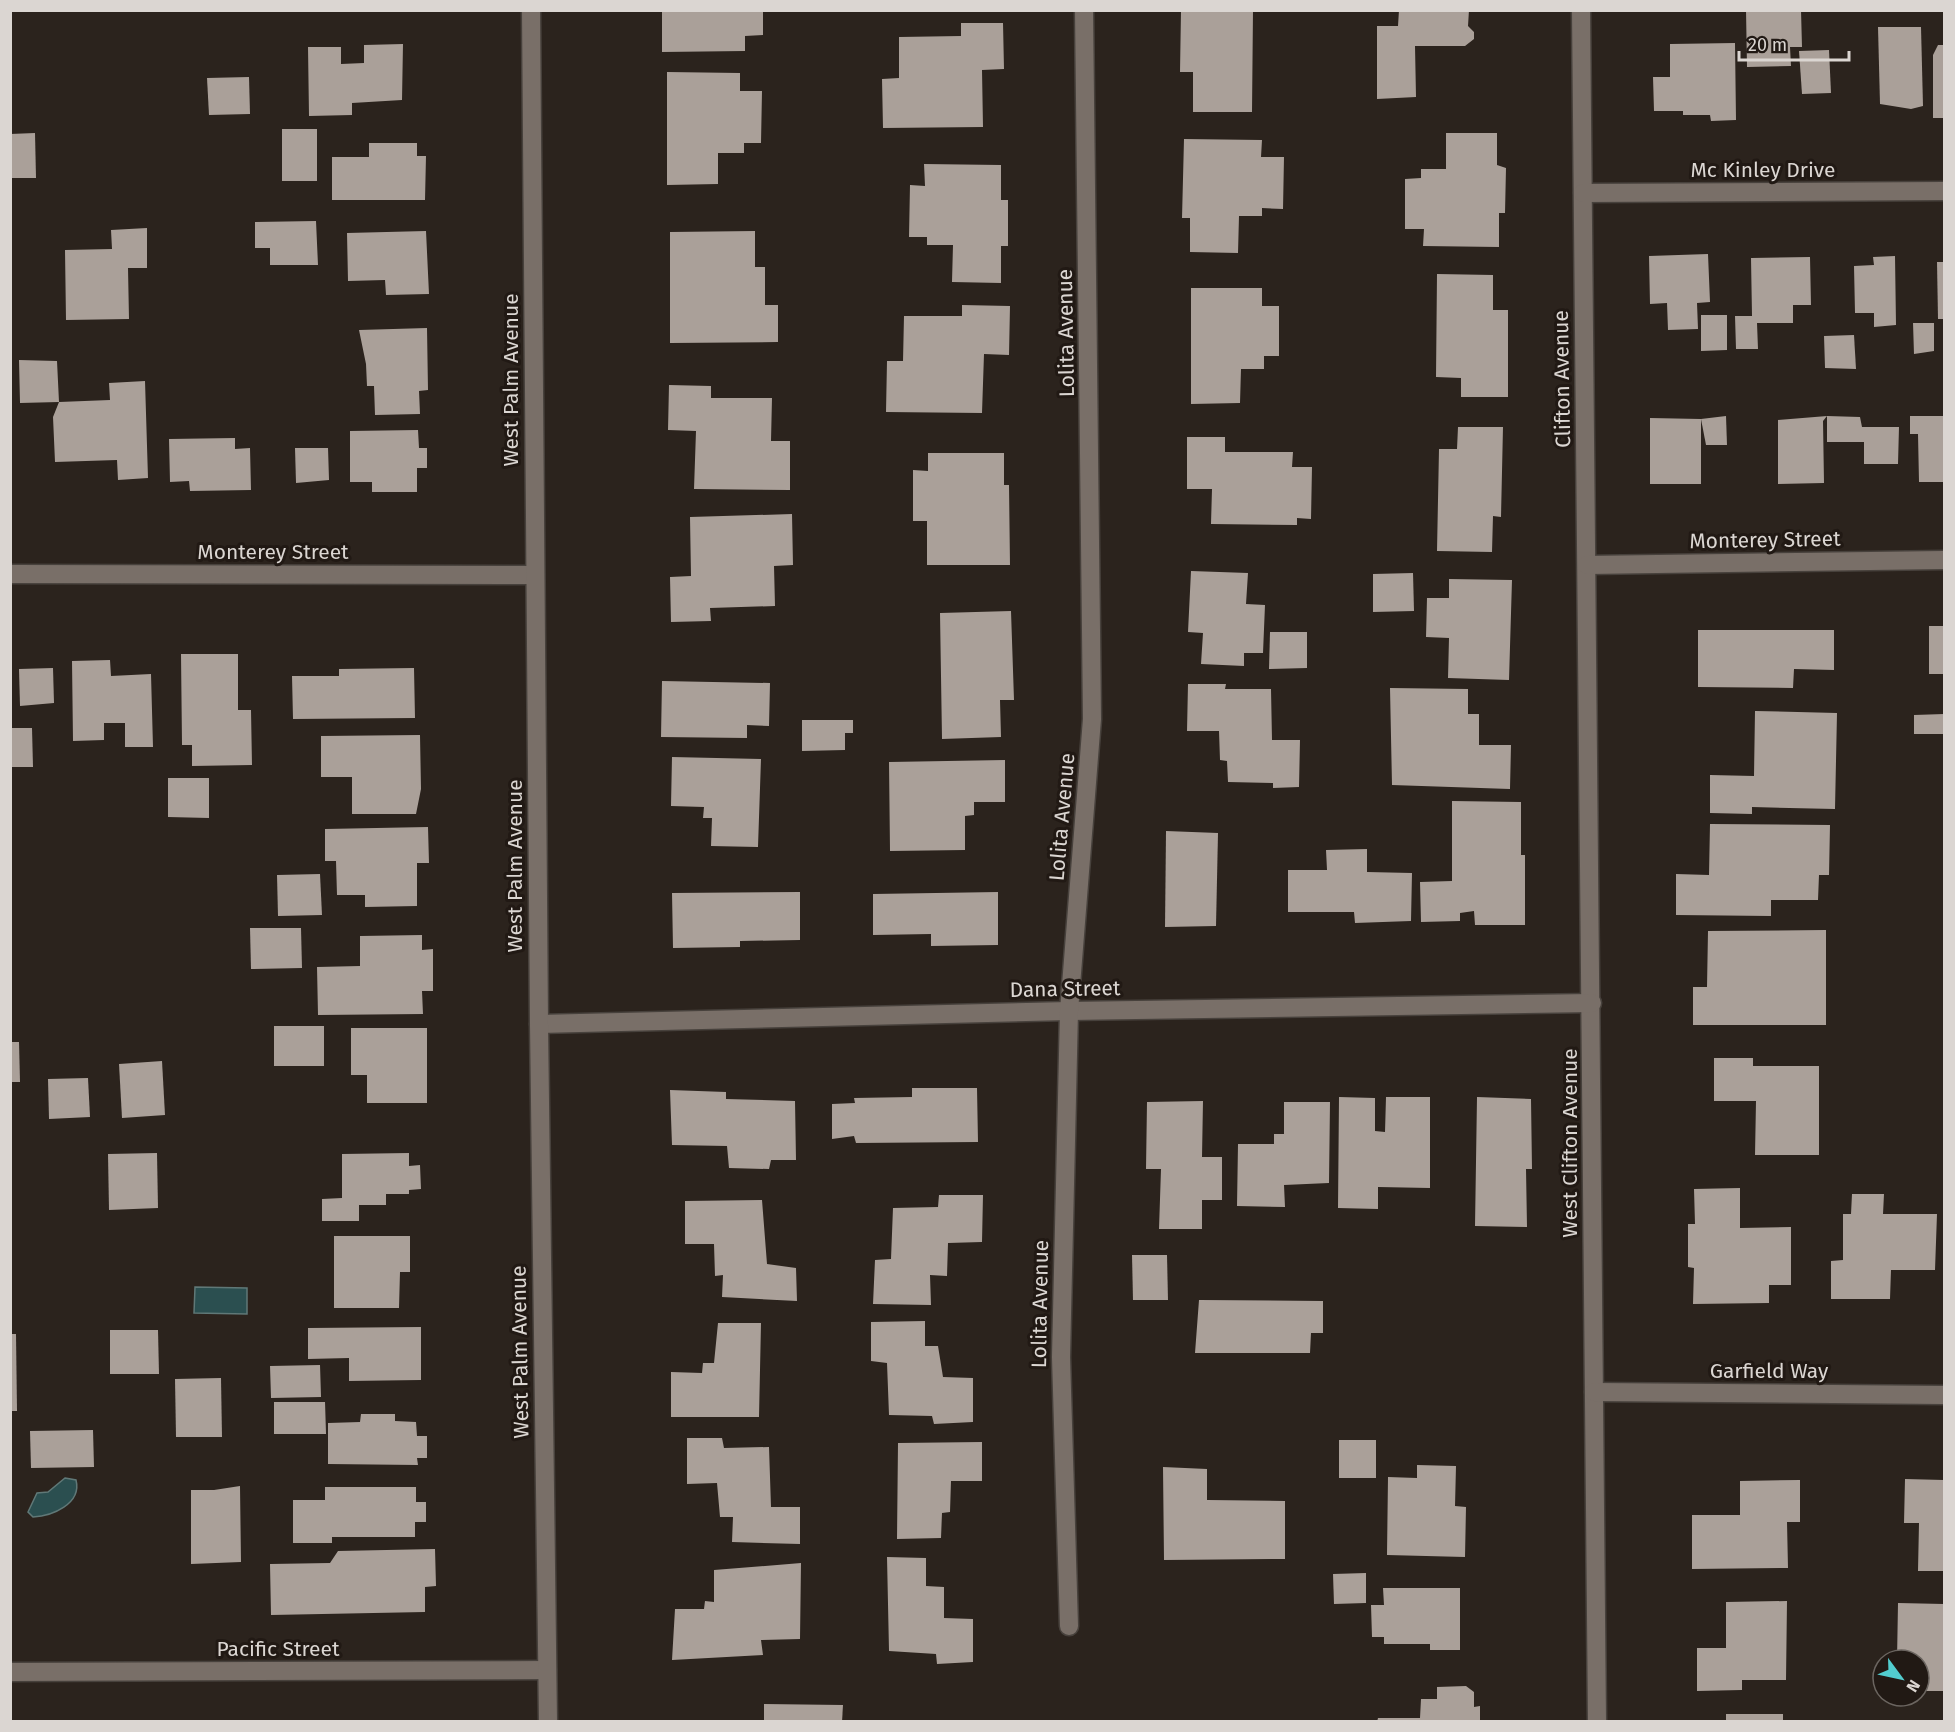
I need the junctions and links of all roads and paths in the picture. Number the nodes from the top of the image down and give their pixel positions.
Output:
1 (531, 10) edge
2 (1084, 10) edge
3 (1581, 10) edge
4 (1944, 191) edge
5 (1582, 193) junction
6 (1944, 560) edge
7 (1587, 565) junction
8 (10, 574) edge
9 (535, 575) junction
10 (1592, 1003) junction
11 (1069, 1011) junction
12 (539, 1024) junction
13 (1594, 1392) junction
14 (1944, 1395) edge
15 (1069, 1626) dead end
16 (547, 1670) junction
17 (10, 1672) edge
18 (548, 1722) edge
19 (1597, 1722) edge

1 - 9 street, West Palm Avenue
2 - 11 street, Lolita Avenue
3 - 5 street
4 - 5 street, Mc Kinley Drive
5 - 7 street, Clifton Avenue
6 - 7 street, Monterey Street
7 - 10 street, West Clifton Avenue
8 - 9 street, Monterey Street
9 - 12 street, West Palm Avenue
10 - 11 street, Dana Street
10 - 13 street, West Clifton Avenue
11 - 12 street, Dana Street
11 - 15 street, Lolita Avenue
12 - 16 street, West Palm Avenue
13 - 14 street, Garfield Way
13 - 19 street, West Clifton Avenue
16 - 17 street, Pacific Street
16 - 18 street, West Palm Avenue

